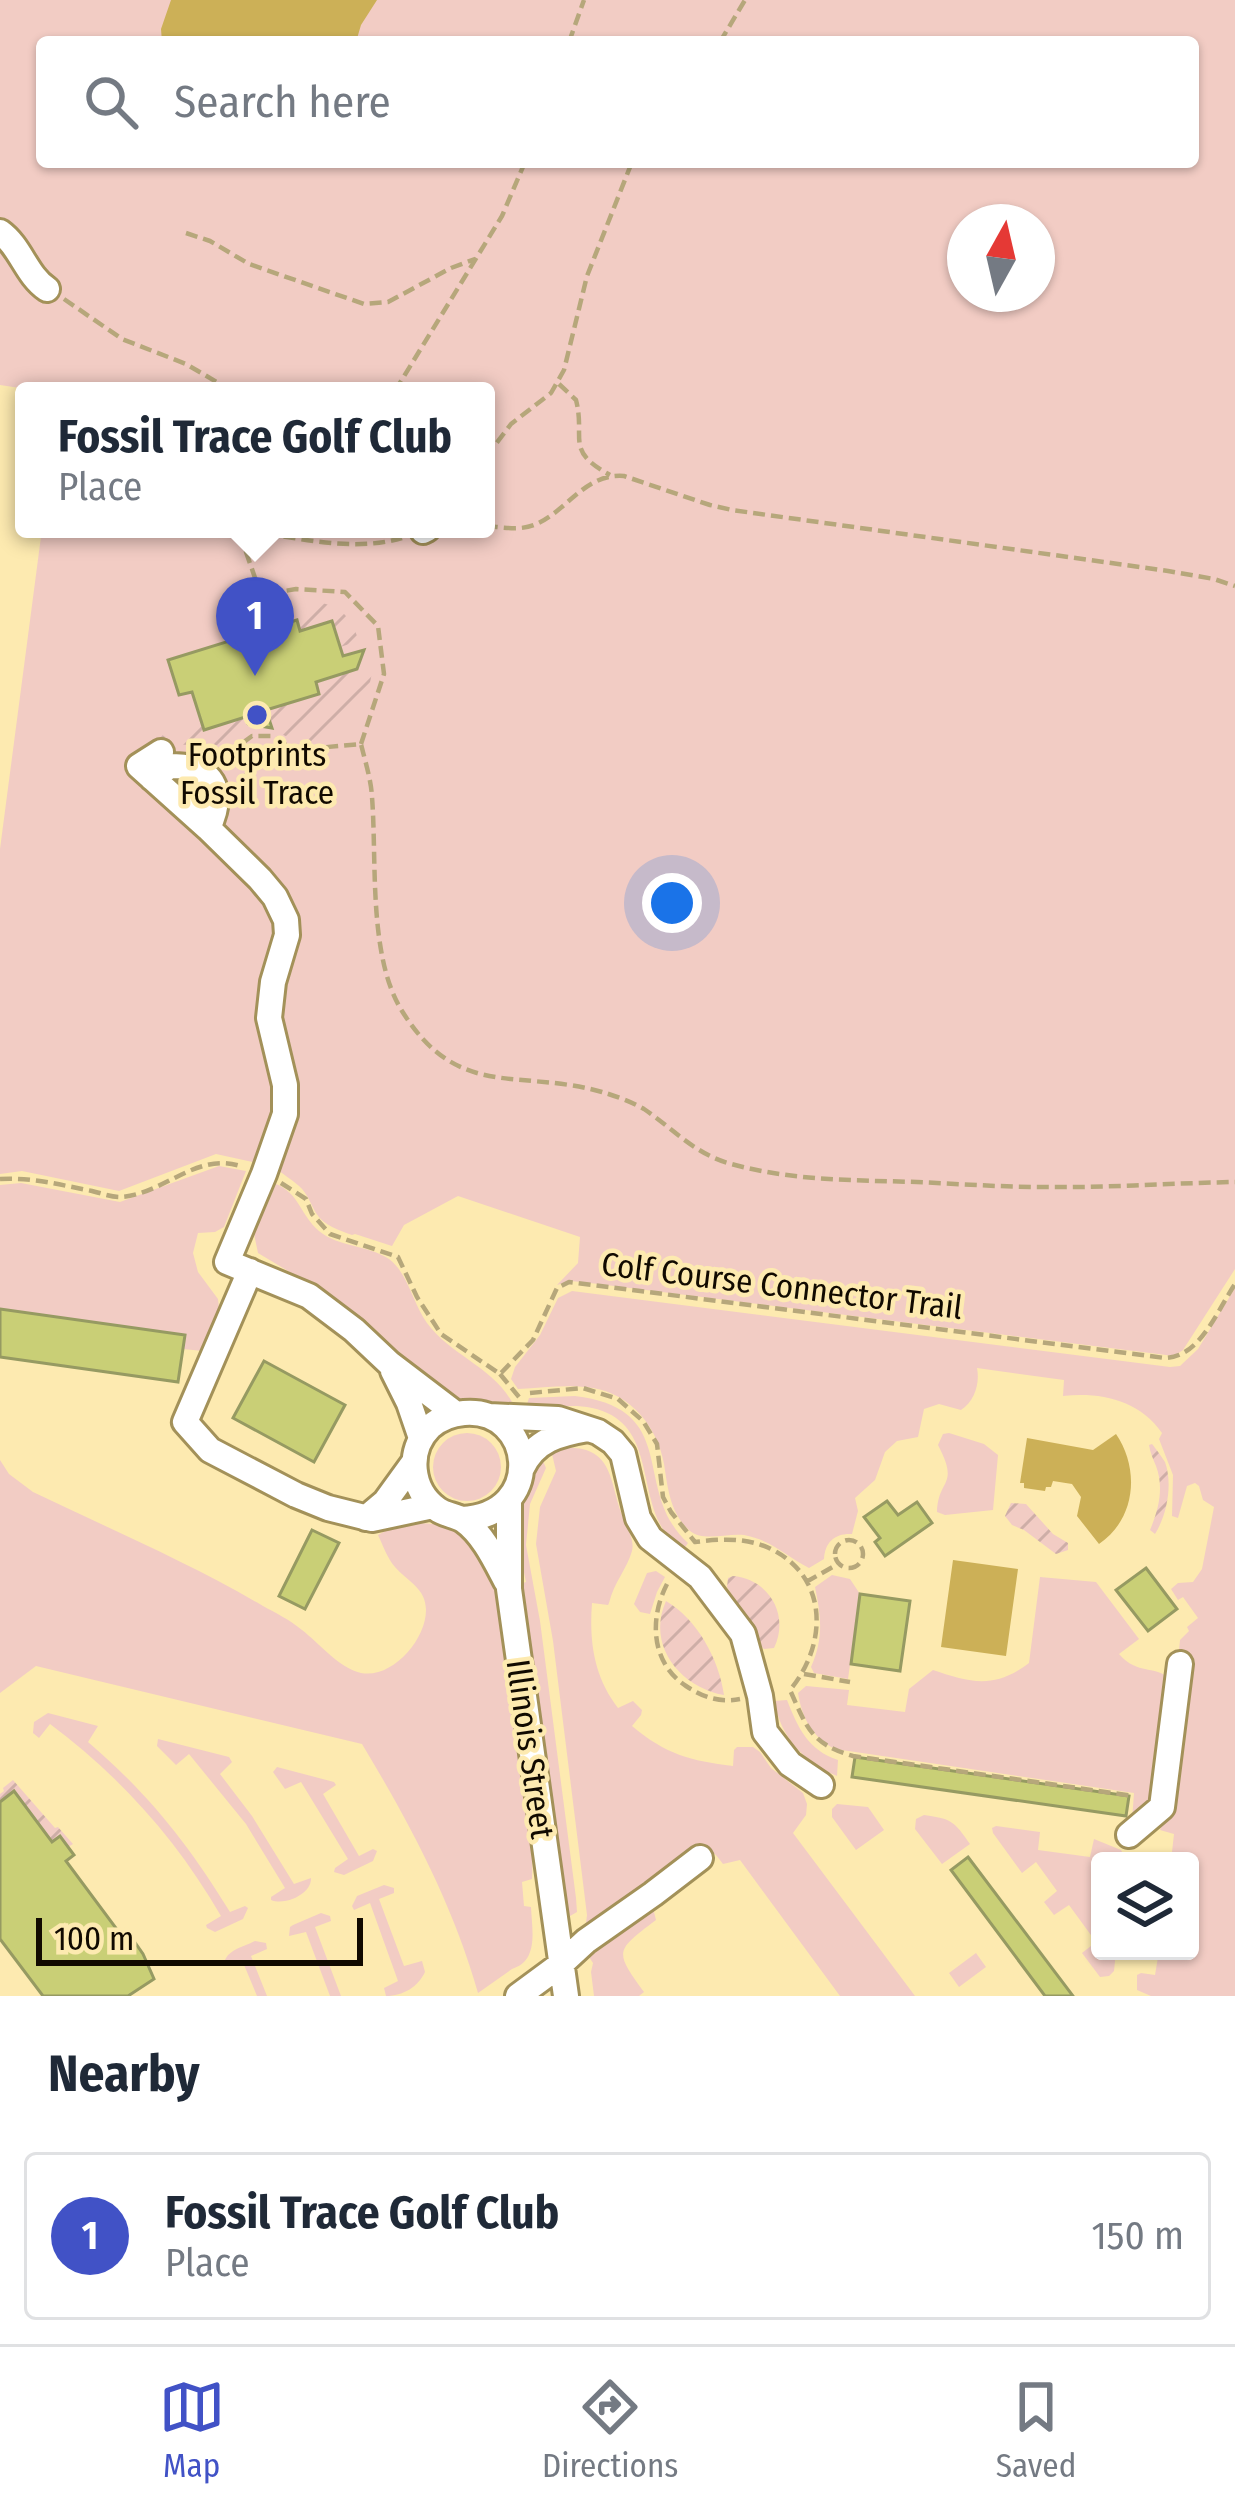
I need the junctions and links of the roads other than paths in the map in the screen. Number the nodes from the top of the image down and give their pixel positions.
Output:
1 (0, 232) edge
2 (47, 289) road end
3 (161, 752) dead end
4 (152, 778) junction
5 (208, 828) junction
6 (238, 1266) junction
7 (389, 1363) junction
8 (455, 1414) junction
9 (489, 1417) junction
10 (590, 1429) junction
11 (418, 1450) junction
12 (522, 1468) junction
13 (509, 1501) junction
14 (433, 1507) junction
15 (366, 1518) junction
16 (462, 1519) junction
17 (509, 1589) junction
18 (1180, 1664) dead end
19 (820, 1785) dead end
20 (1129, 1835) dead end
21 (700, 1858) dead end
22 (560, 1965) junction
23 (518, 1996) edge
24 (566, 1996) edge

1 - 2 street
3 - 4 street
4 - 5 street
4 - 5 street
5 - 6 street
6 - 7 street
6 - 15 street
7 - 8 street
7 - 11 street
8 - 9 street
8 - 11 street
9 - 10 street
9 - 12 street
10 - 12 street
10 - 19 street
11 - 14 street
11 - 15 street
12 - 13 street
13 - 16 street
13 - 17 street, Illinois Street
14 - 15 street
14 - 16 street
16 - 17 street
17 - 22 street, Illinois Street
18 - 20 street
21 - 22 street
22 - 23 street
22 - 24 street, Illinois Street

